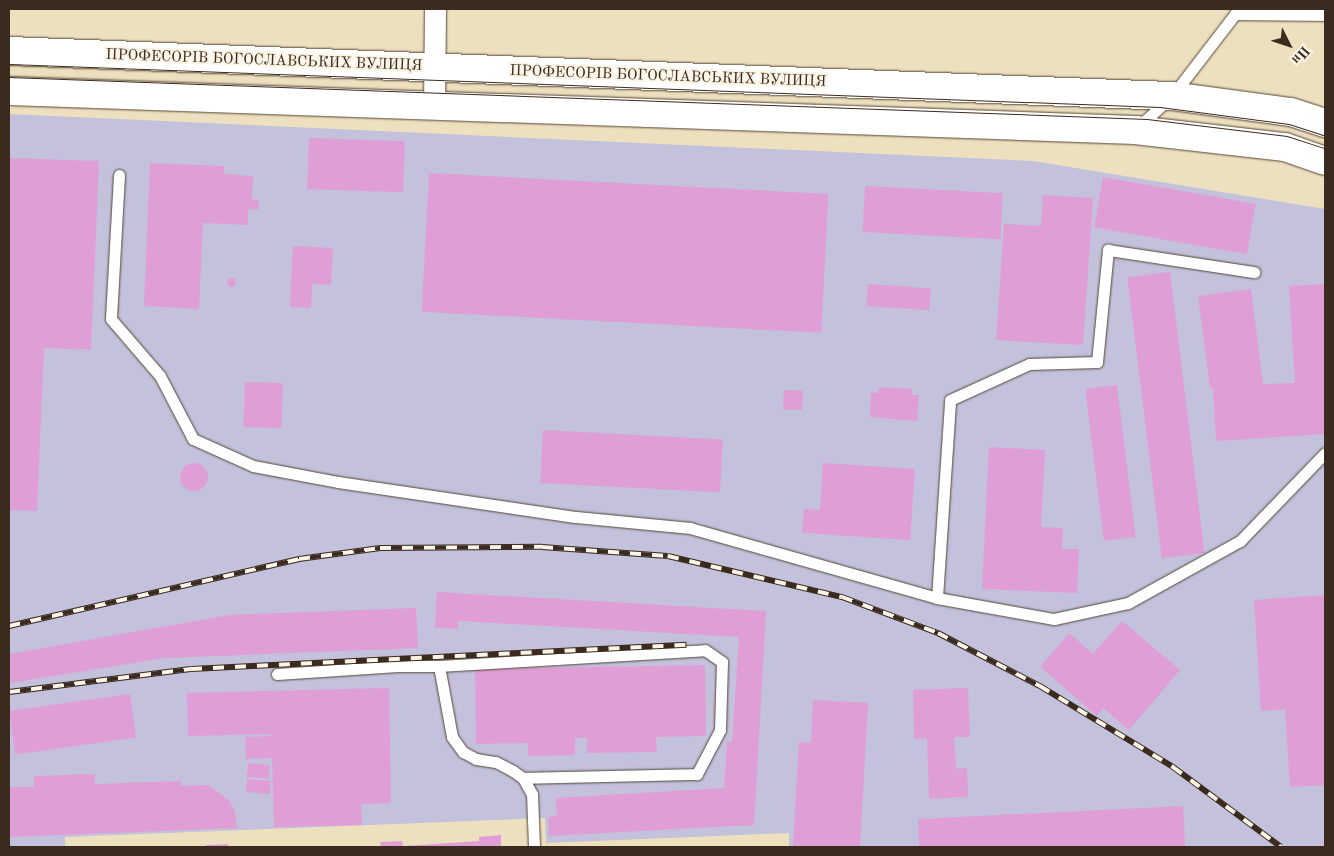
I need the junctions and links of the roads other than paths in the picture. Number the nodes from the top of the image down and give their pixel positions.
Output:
1 (435, 9) edge
2 (1325, 15) edge
3 (9, 51) edge
4 (434, 68) junction
5 (9, 91) edge
6 (1172, 96) junction
7 (434, 107) junction
8 (1325, 124) edge
9 (1135, 130) junction
10 (1325, 161) edge
11 (119, 175) dead end
12 (1254, 272) dead end
13 (1325, 453) edge
14 (937, 598) junction
15 (439, 666) junction
16 (277, 674) dead end
17 (522, 778) junction
18 (534, 847) edge

1 - 4 street
2 - 6 lane
3 - 4 street, ПРОФЕСОРІВ БОГОСЛАВСЬКИХ ВУЛИЦЯ
4 - 6 street, ПРОФЕСОРІВ БОГОСЛАВСЬКИХ ВУЛИЦЯ
4 - 7 street
5 - 7 street
6 - 8 street, ПРОФЕСОРІВ БОГОСЛАВСЬКИХ ВУЛИЦЯ
6 - 9 lane
7 - 9 street
9 - 10 street
11 - 14 lane
12 - 14 lane
13 - 14 lane
15 - 16 lane
15 - 17 lane
15 - 17 lane
17 - 18 lane

